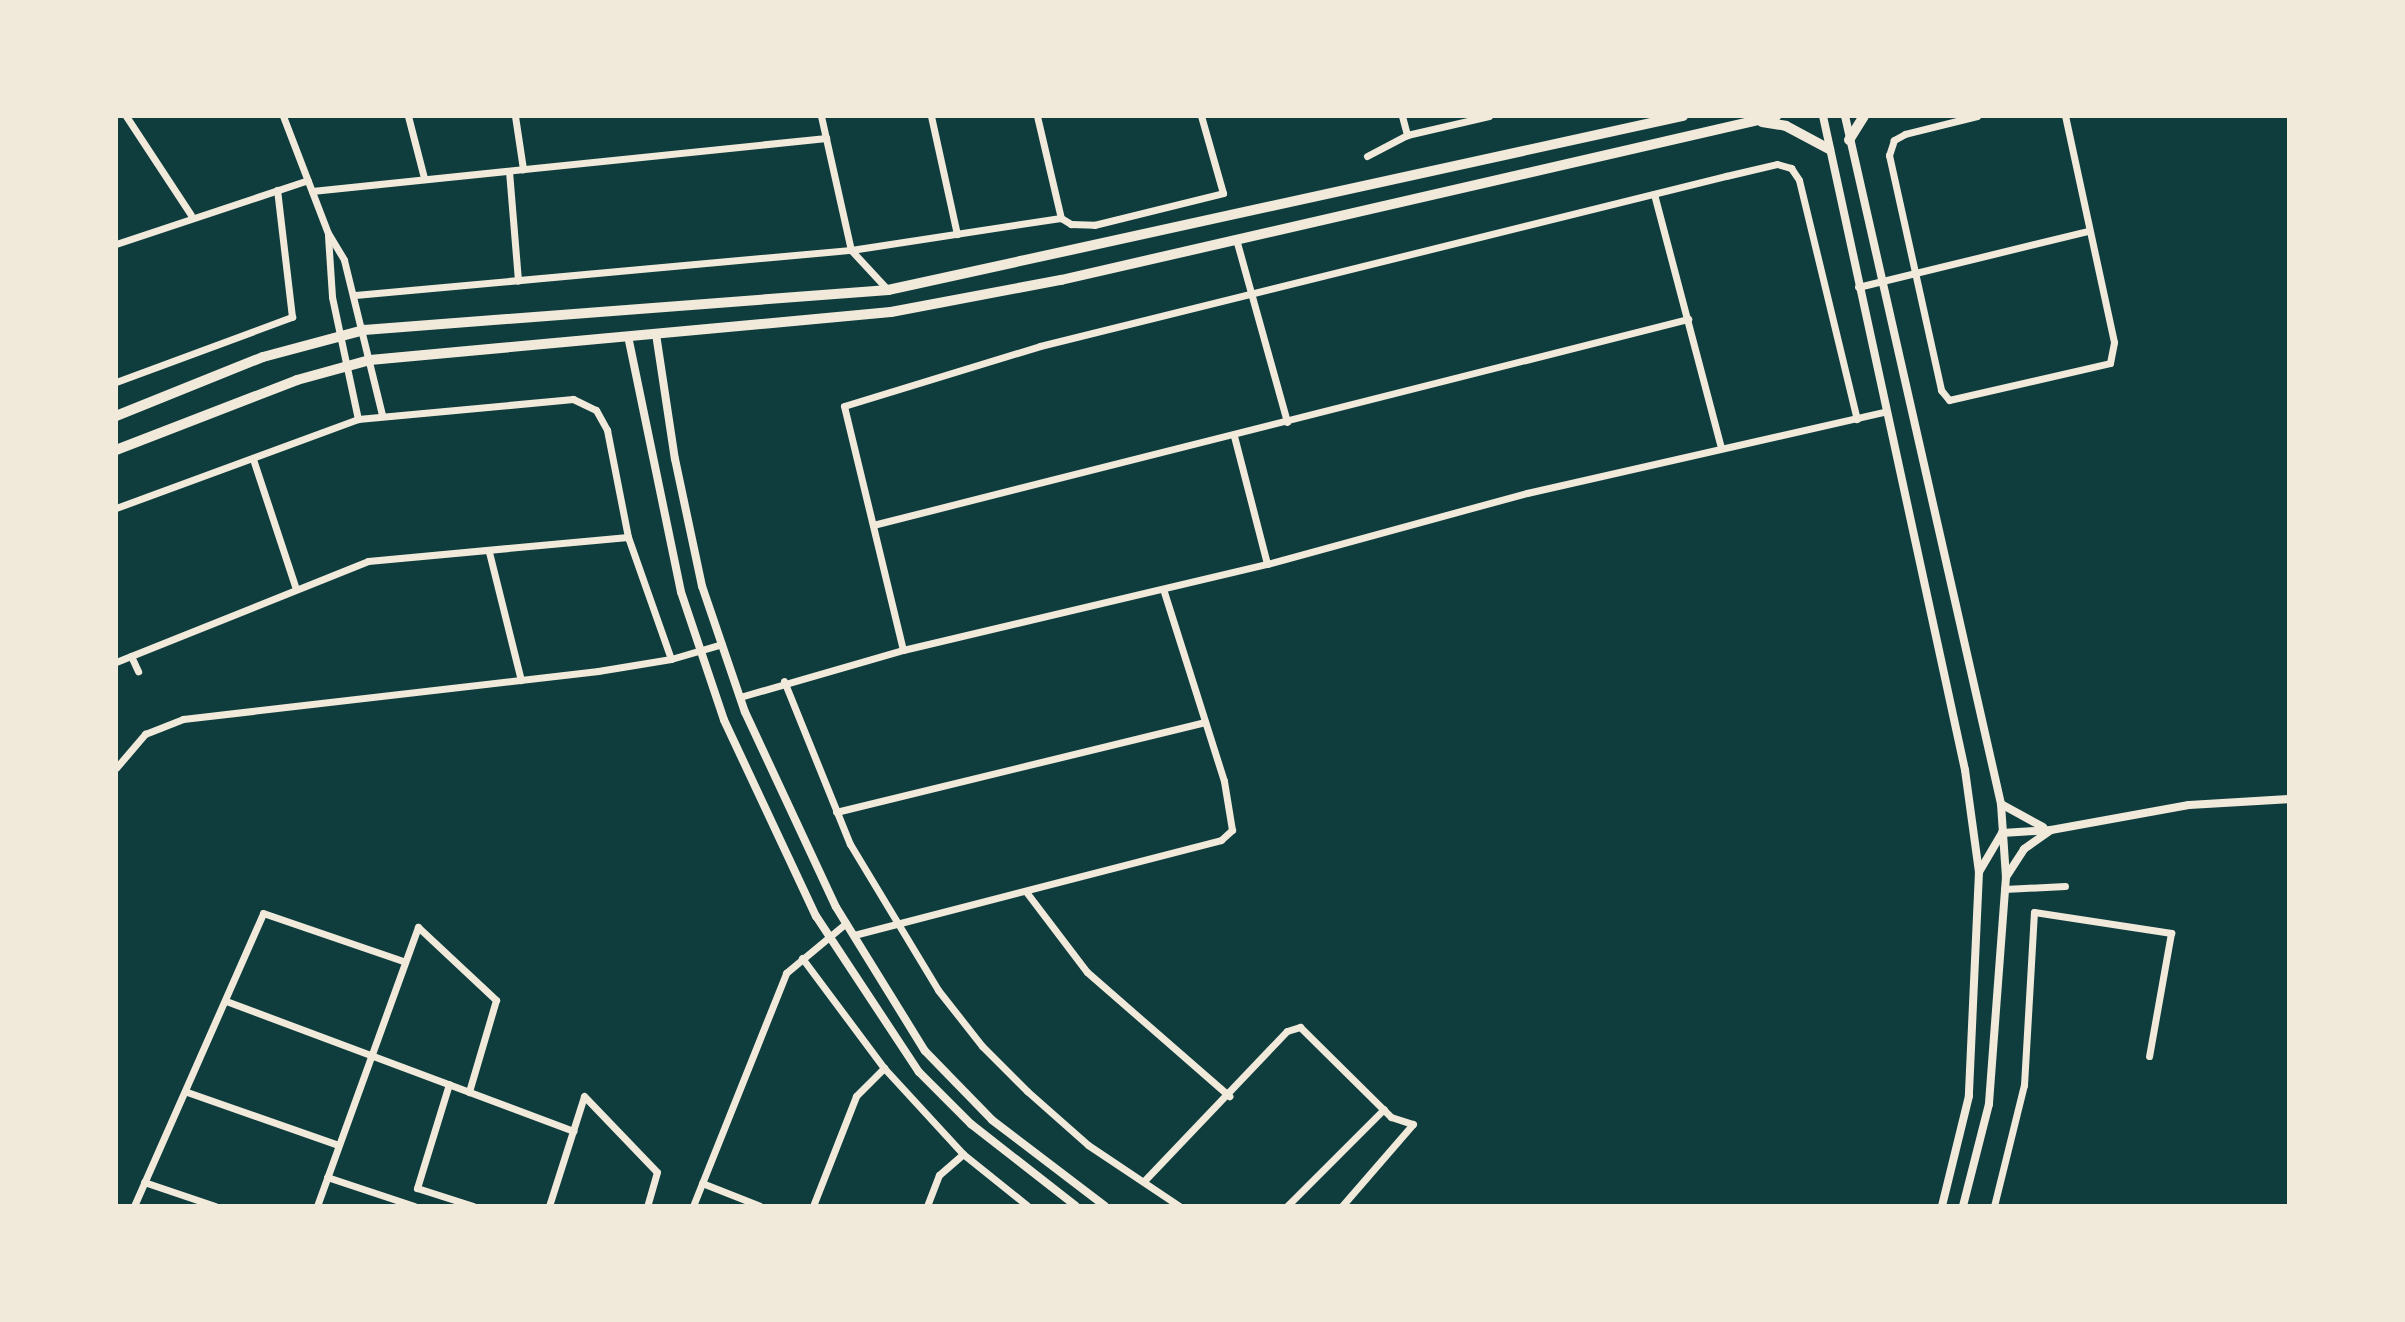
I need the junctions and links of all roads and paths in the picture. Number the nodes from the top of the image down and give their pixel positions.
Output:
1 (126, 116) edge
2 (283, 116) edge
3 (408, 116) edge
4 (515, 116) edge
5 (821, 116) edge
6 (931, 116) edge
7 (1037, 116) edge
8 (1201, 116) edge
9 (1402, 116) edge
10 (1489, 116) edge
11 (1683, 116) edge
12 (1776, 116) edge
13 (1823, 116) edge
14 (1845, 116) edge
15 (1864, 116) edge
16 (1977, 116) edge
17 (2065, 116) edge
18 (1755, 121) junction
19 (1407, 135) junction
20 (826, 138) junction
21 (1849, 140) junction
22 (1829, 149) junction
23 (1367, 156) dead end
24 (523, 169) junction
25 (509, 171) junction
26 (424, 178) junction
27 (308, 180) junction
28 (277, 190) junction
29 (312, 191) junction
30 (1654, 194) junction
31 (191, 215) junction
32 (1061, 218) junction
33 (2087, 231) junction
34 (328, 233) junction
35 (957, 234) junction
36 (1235, 237) junction
37 (116, 244) edge
38 (851, 250) junction
39 (1918, 273) junction
40 (518, 281) junction
41 (1881, 281) junction
42 (1858, 287) junction
43 (888, 290) junction
44 (355, 295) junction
45 (1250, 295) junction
46 (1688, 319) junction
47 (364, 330) junction
48 (656, 334) junction
49 (340, 336) junction
50 (628, 336) junction
51 (370, 360) junction
52 (347, 365) junction
53 (116, 382) edge
54 (1883, 412) junction
55 (382, 415) junction
56 (116, 416) edge
57 (358, 419) junction
58 (1857, 419) junction
59 (1287, 422) junction
60 (1234, 436) junction
61 (1721, 448) junction
62 (116, 450) edge
63 (253, 459) junction
64 (116, 508) edge
65 (873, 525) junction
66 (628, 537) junction
67 (489, 552) junction
68 (1267, 564) junction
69 (296, 589) junction
70 (1163, 589) junction
71 (722, 644) junction
72 (903, 650) junction
73 (701, 651) junction
74 (131, 656) junction
75 (671, 659) junction
76 (116, 662) edge
77 (138, 671) dead end
78 (521, 680) junction
79 (784, 681) junction
80 (740, 697) junction
81 (1205, 722) junction
82 (116, 768) edge
83 (2289, 799) edge
84 (2001, 804) junction
85 (836, 812) junction
86 (2051, 830) junction
87 (2002, 833) junction
88 (1979, 872) junction
89 (2006, 877) junction
90 (2065, 886) dead end
91 (2004, 889) junction
92 (1027, 893) junction
93 (897, 922) junction
94 (846, 923) junction
95 (827, 934) junction
96 (854, 935) junction
97 (802, 958) junction
98 (403, 961) junction
99 (226, 1001) junction
100 (374, 1056) junction
101 (2149, 1056) dead end
102 (884, 1068) junction
103 (449, 1084) junction
104 (187, 1092) junction
105 (469, 1092) junction
106 (1229, 1096) junction
107 (1384, 1109) junction
108 (573, 1131) junction
109 (338, 1145) junction
110 (963, 1154) junction
111 (327, 1177) junction
112 (1144, 1181) junction
113 (144, 1182) junction
114 (702, 1183) junction
115 (134, 1206) edge
116 (215, 1206) edge
117 (317, 1206) edge
118 (414, 1206) edge
119 (473, 1206) edge
120 (549, 1206) edge
121 (647, 1206) edge
122 (693, 1206) edge
123 (760, 1206) edge
124 (813, 1206) edge
125 (927, 1206) edge
126 (1028, 1206) edge
127 (1076, 1206) edge
128 (1105, 1206) edge
129 (1179, 1206) edge
130 (1287, 1206) edge
131 (1342, 1206) edge
132 (1942, 1206) edge
133 (1963, 1206) edge
134 (1994, 1206) edge

1 - 31 street
2 - 27 street
3 - 26 street
4 - 24 street
5 - 20 street
6 - 35 street
7 - 32 street
8 - 32 street
9 - 19 street
10 - 19 street
11 - 43 main road
12 - 18 main road
13 - 22 street
14 - 21 street
15 - 21 main road
16 - 39 street
17 - 33 street
18 - 22 main road
18 - 36 main road
19 - 23 street
20 - 24 street
20 - 38 street
21 - 41 street
22 - 42 street
24 - 25 street
25 - 26 street
25 - 40 street
26 - 29 street
27 - 28 street
27 - 29 street
28 - 31 street
28 - 53 street
29 - 34 street
30 - 45 street
30 - 46 street
30 - 58 street
31 - 37 street
32 - 35 street
33 - 39 street
33 - 39 street
34 - 44 street
34 - 49 street
35 - 38 street
36 - 45 street
36 - 48 main road
38 - 40 street
38 - 43 street
39 - 41 street
40 - 44 street
41 - 42 street
41 - 84 street
42 - 54 street
43 - 47 main road
44 - 47 street
45 - 59 street
45 - 65 street
46 - 59 street
46 - 61 street
47 - 49 main road
47 - 51 street
48 - 50 main road
48 - 71 street
49 - 52 street
49 - 56 main road
50 - 51 main road
50 - 73 street
51 - 52 main road
51 - 55 street
52 - 57 street
52 - 62 main road
54 - 58 street
54 - 88 street
55 - 57 street
55 - 66 street
57 - 63 street
58 - 61 street
59 - 60 street
60 - 65 street
60 - 68 street
61 - 68 street
63 - 64 street
63 - 69 street
65 - 72 street
66 - 67 street
66 - 75 street
67 - 69 street
67 - 78 street
68 - 70 street
69 - 74 street
70 - 72 street
70 - 81 street
71 - 73 street
71 - 80 street
72 - 79 street
73 - 75 street
73 - 95 street
74 - 76 street
74 - 77 street
75 - 78 street
78 - 82 street
79 - 80 street
79 - 85 street
80 - 94 street
81 - 85 street
81 - 92 street
83 - 86 street
84 - 86 street
84 - 87 street
85 - 93 street
86 - 87 street
86 - 89 street
87 - 88 street
87 - 89 street
88 - 132 street
89 - 91 street
90 - 91 street
91 - 133 street
92 - 93 street
92 - 106 street
93 - 96 street
93 - 112 street
94 - 95 street
94 - 96 street
95 - 97 street
95 - 127 street
96 - 128 street
97 - 102 street
97 - 114 street
98 - 99 street
98 - 100 street
98 - 105 street
99 - 100 street
99 - 104 street
100 - 103 street
100 - 109 street
101 - 134 street
102 - 110 street
102 - 124 street
103 - 105 street
103 - 119 street
104 - 109 street
104 - 113 street
105 - 108 street
106 - 107 street
106 - 112 street
107 - 130 street
107 - 131 street
108 - 120 street
108 - 121 street
109 - 111 street
110 - 125 street
110 - 126 street
111 - 117 street
111 - 118 street
112 - 129 street
113 - 115 street
113 - 116 street
114 - 122 street
114 - 123 street

